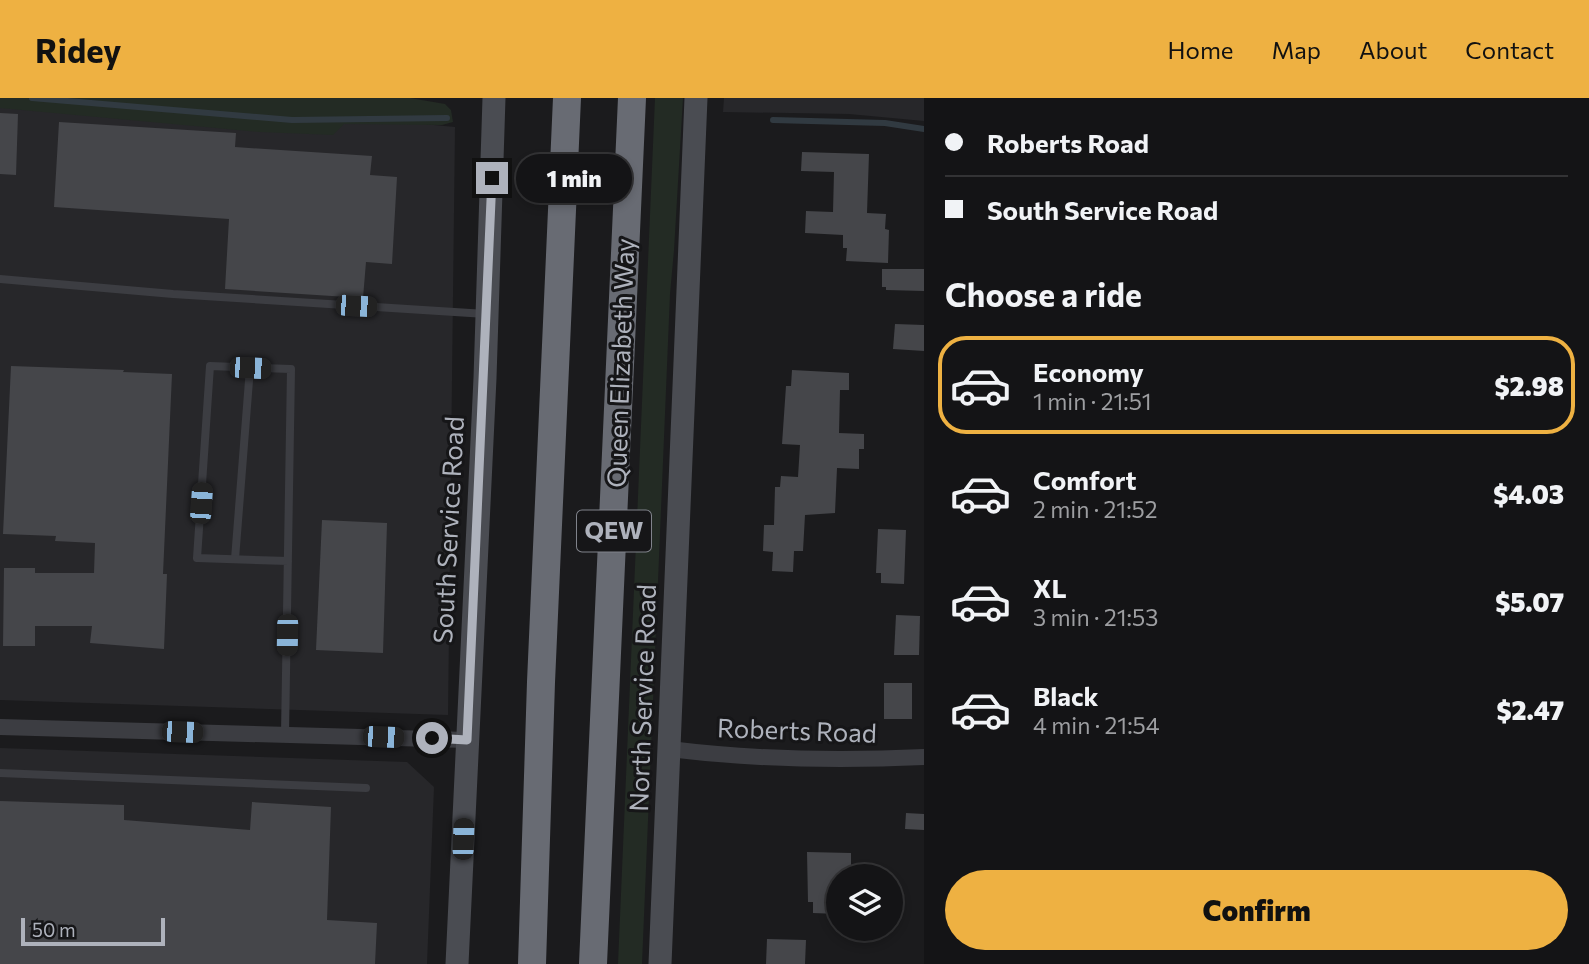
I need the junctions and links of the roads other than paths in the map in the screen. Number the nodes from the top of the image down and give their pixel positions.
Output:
1 (494, 98) edge
2 (567, 98) edge
3 (632, 98) edge
4 (696, 98) edge
5 (0, 279) edge
6 (487, 314) junction
7 (250, 368) junction
8 (235, 559) junction
9 (288, 561) junction
10 (0, 726) edge
11 (285, 734) junction
12 (467, 740) junction
13 (669, 749) junction
14 (924, 757) edge
15 (0, 773) edge
16 (366, 788) dead end
17 (457, 964) edge
18 (531, 964) edge
19 (593, 964) edge
20 (660, 964) edge

1 - 6 street, South Service Road
2 - 18 highway, QEW
3 - 19 highway, Queen Elizabeth Way / QEW
4 - 13 street, North Service Road
5 - 6 lane
6 - 12 street, South Service Road
7 - 8 lane
7 - 8 lane
7 - 9 lane
8 - 9 lane
9 - 11 lane
10 - 11 street
11 - 12 street
12 - 17 street, South Service Road
13 - 14 street, Roberts Road
13 - 20 street, North Service Road
15 - 16 lane

